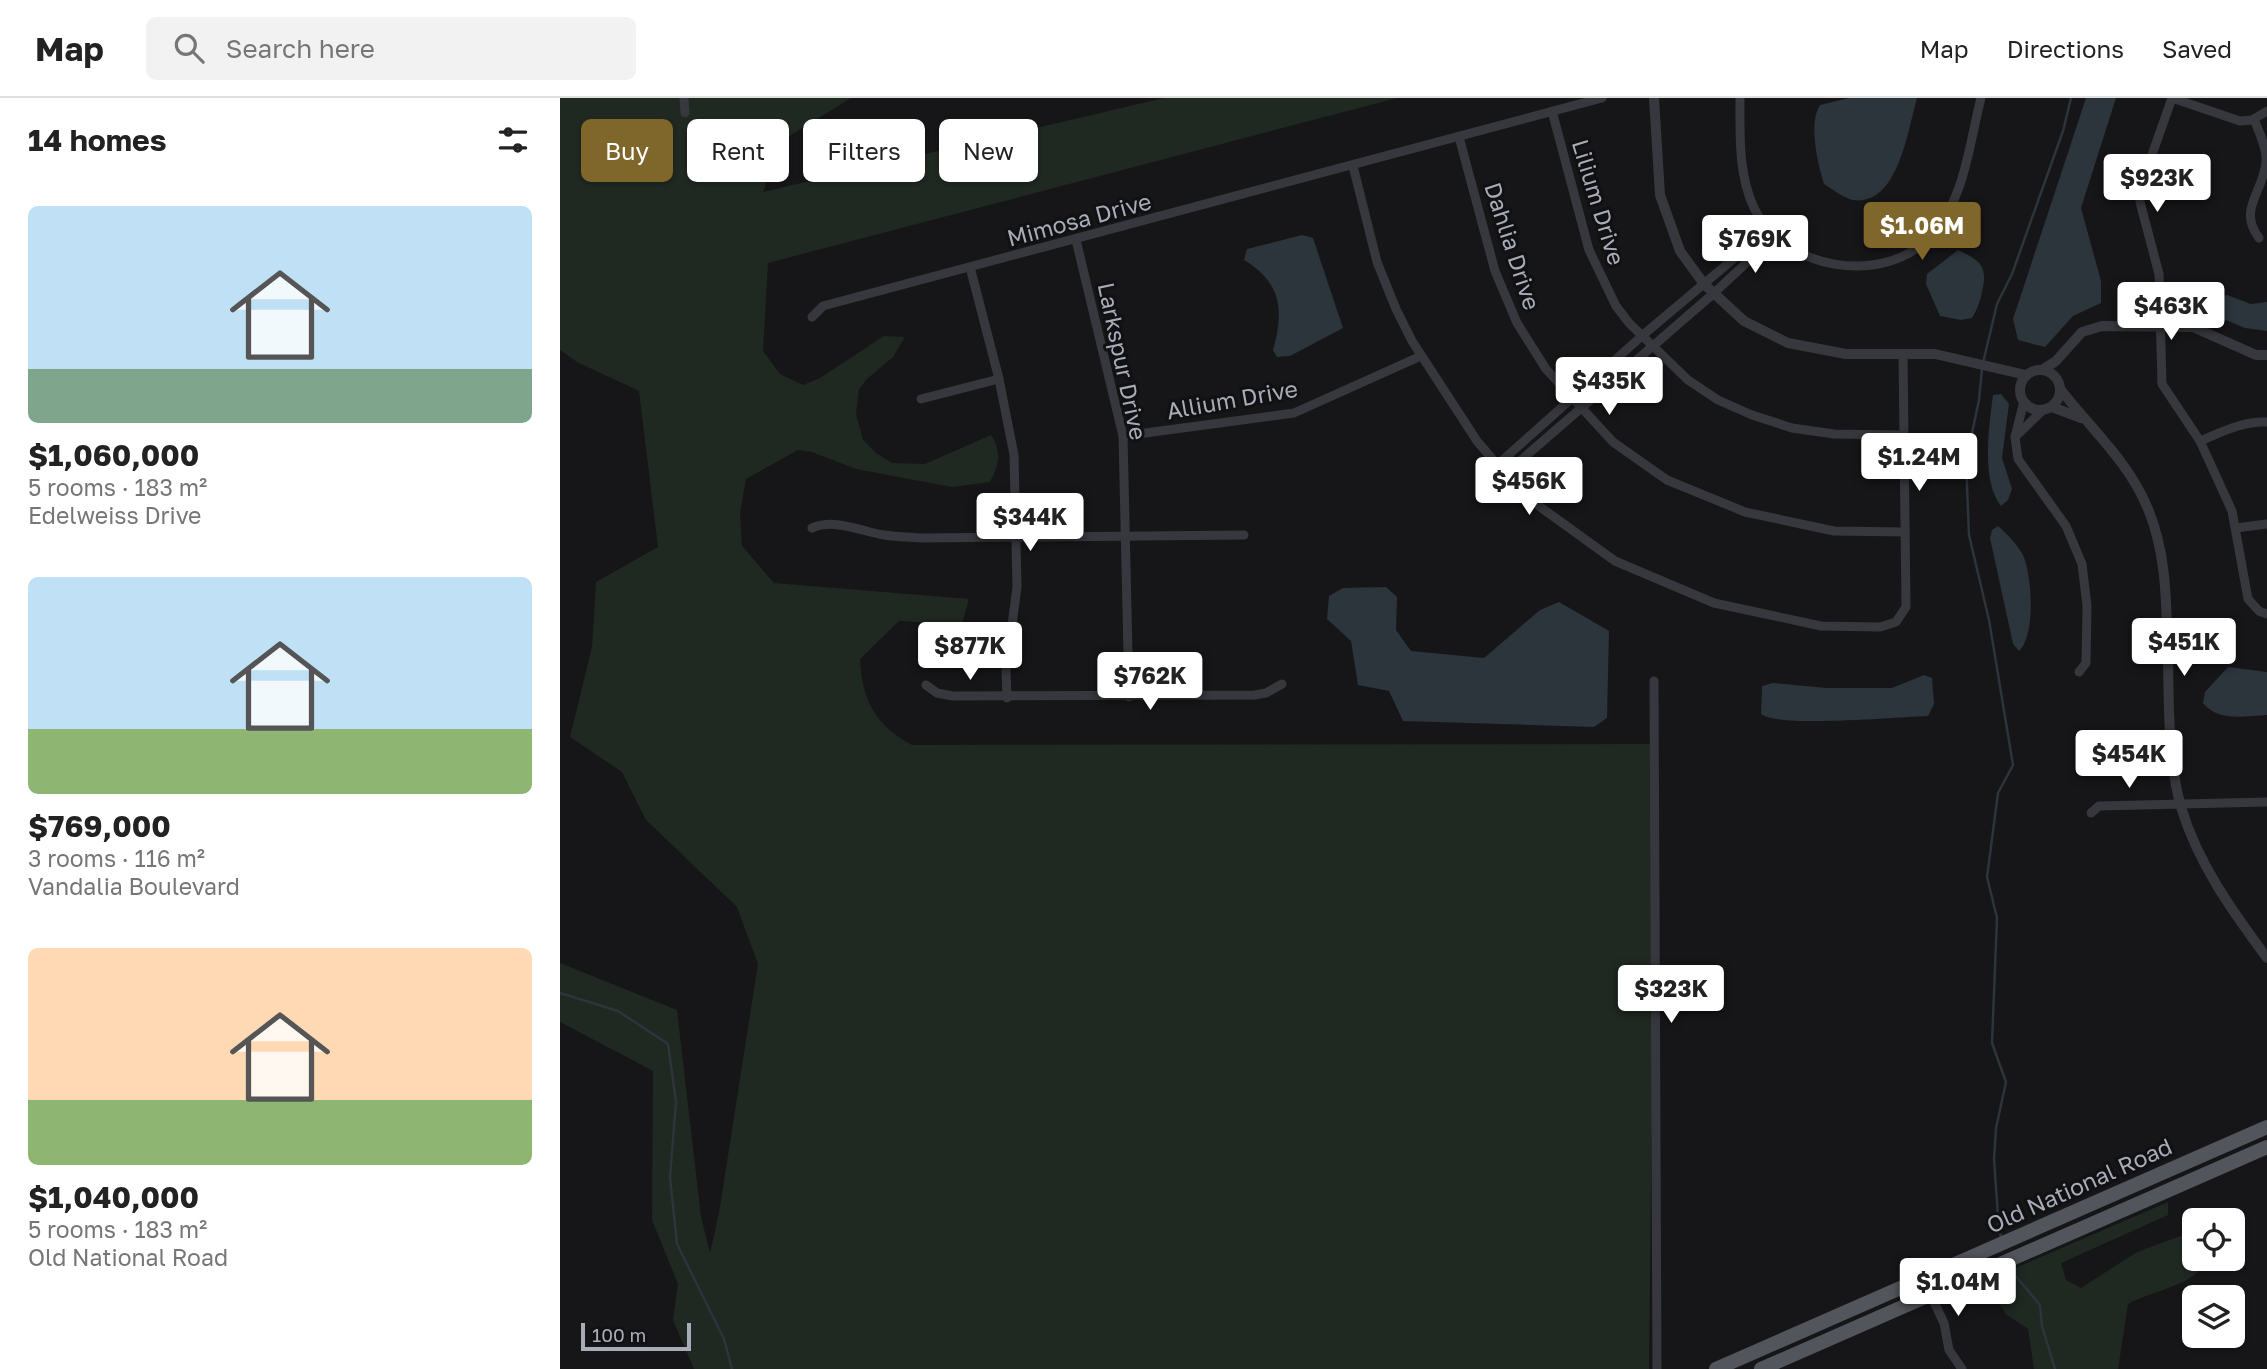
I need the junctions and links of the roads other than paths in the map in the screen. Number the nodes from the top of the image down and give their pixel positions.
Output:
1 (684, 98) edge
2 (1602, 98) edge
3 (1654, 98) edge
4 (1740, 98) edge
5 (1982, 98) edge
6 (2172, 98) edge
7 (1552, 111) junction
8 (2267, 111) edge
9 (685, 113) dead end
10 (2254, 119) junction
11 (1459, 137) junction
12 (1353, 166) junction
13 (1772, 233) junction
14 (2259, 239) dead end
15 (1076, 240) junction
16 (970, 267) junction
17 (1704, 284) junction
18 (1713, 294) junction
19 (813, 317) dead end
20 (2158, 326) junction
21 (1643, 335) junction
22 (1652, 346) junction
23 (2065, 350) junction
24 (1903, 354) junction
25 (2267, 355) edge
26 (1421, 356) junction
27 (2003, 370) junction
28 (2042, 370) junction
29 (2026, 375) junction
30 (2056, 378) junction
31 (999, 379) junction
32 (2060, 390) junction
33 (2022, 398) junction
34 (921, 399) dead end
35 (1573, 400) junction
36 (2047, 408) junction
37 (1580, 409) junction
38 (2084, 419) junction
39 (2267, 422) edge
40 (1903, 435) junction
41 (1123, 436) junction
42 (2015, 437) junction
43 (2200, 441) junction
44 (1497, 465) junction
45 (1506, 474) junction
46 (2267, 524) edge
47 (812, 528) dead end
48 (2236, 528) junction
49 (1905, 532) junction
50 (1244, 535) dead end
51 (1016, 538) junction
52 (1126, 538) junction
53 (2263, 612) edge
54 (2079, 672) dead end
55 (1654, 681) dead end
56 (1282, 684) dead end
57 (926, 685) dead end
58 (1129, 697) junction
59 (1007, 698) junction
60 (2267, 802) edge
61 (2180, 804) junction
62 (2091, 813) dead end
63 (2267, 958) edge
64 (2267, 1126) edge
65 (2267, 1147) edge
66 (1923, 1279) junction
67 (1931, 1293) junction
68 (1657, 1369) edge
69 (1716, 1369) edge
70 (1761, 1369) edge
71 (1962, 1369) edge

1 - 9 street
2 - 7 street, Mimosa Drive
3 - 17 street
4 - 13 street
5 - 13 street
6 - 10 street
6 - 20 street
7 - 11 street, Mimosa Drive
7 - 21 street, Lilium Drive
8 - 10 street
10 - 14 street
11 - 12 street, Mimosa Drive
11 - 35 street, Dahlia Drive
12 - 15 street, Mimosa Drive
12 - 26 street
13 - 17 street
13 - 18 street
15 - 16 street, Mimosa Drive
15 - 41 street, Larkspur Drive
16 - 19 street, Mimosa Drive
16 - 31 street
17 - 18 street
17 - 21 street
18 - 22 street
18 - 24 street
20 - 23 street
20 - 25 street
20 - 43 street
21 - 22 street, Lilium Drive
21 - 35 street
22 - 37 street
22 - 40 street, Lilium Drive
23 - 28 street
23 - 30 street
24 - 27 street
24 - 40 street
26 - 41 street, Allium Drive
26 - 44 street
27 - 29 street
27 - 33 street
28 - 29 street
28 - 30 street
29 - 33 street
30 - 32 street
31 - 34 street
31 - 51 street
32 - 36 street
32 - 38 street
33 - 36 street
33 - 42 street
35 - 37 street, Dahlia Drive
35 - 44 street
36 - 38 street
36 - 42 street
37 - 45 street
37 - 49 street, Dahlia Drive
38 - 61 street
39 - 43 street
40 - 49 street
41 - 52 street, Larkspur Drive
42 - 54 street
43 - 48 street
44 - 45 street
45 - 49 street
46 - 48 street
47 - 51 street
48 - 53 street
50 - 52 street
51 - 52 street
51 - 59 street
52 - 58 street, Larkspur Drive
55 - 68 street
56 - 58 street
57 - 59 street
58 - 59 street
60 - 61 street
61 - 62 street
61 - 63 street
64 - 66 main road, Old National Road
65 - 67 main road, Old National Road
66 - 67 street
66 - 69 main road, Old National Road
67 - 70 main road, Old National Road
67 - 71 street

